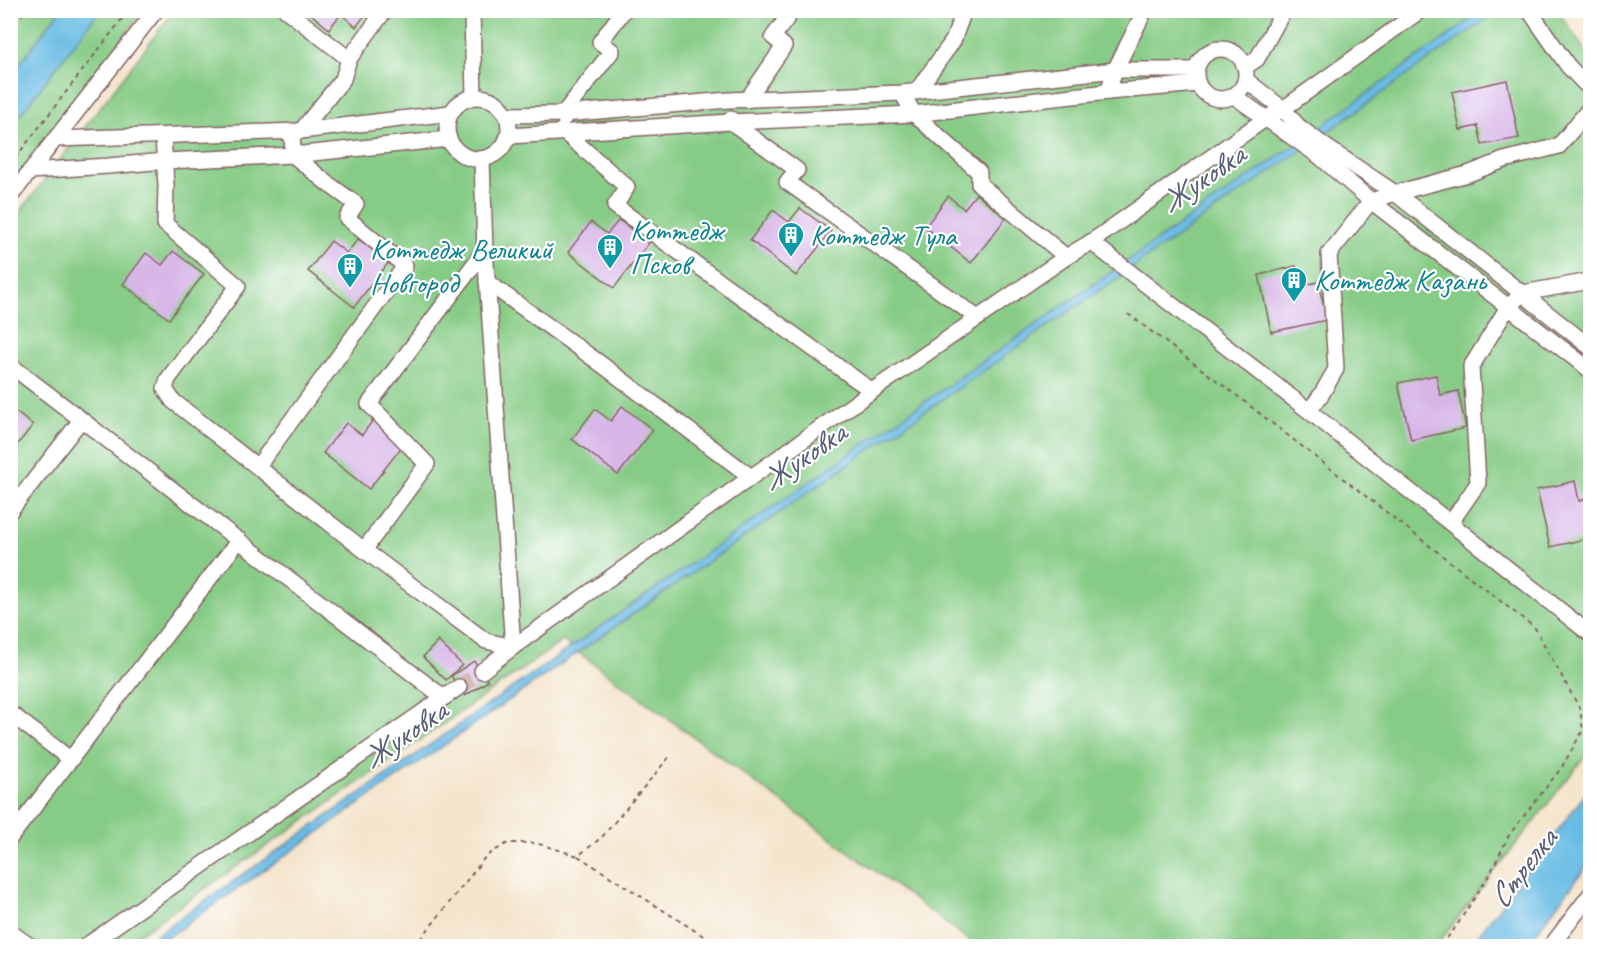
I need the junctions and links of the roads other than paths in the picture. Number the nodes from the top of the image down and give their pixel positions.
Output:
1 (156, 10) edge
2 (286, 10) edge
3 (385, 10) edge
4 (471, 10) edge
5 (624, 10) edge
6 (793, 10) edge
7 (966, 10) edge
8 (1145, 10) edge
9 (1284, 10) edge
10 (1421, 10) edge
11 (1529, 10) edge
12 (349, 59) junction
13 (1115, 70) junction
14 (1246, 73) junction
15 (1197, 77) junction
16 (1590, 88) edge
17 (1108, 92) junction
18 (909, 93) junction
19 (1234, 96) junction
20 (474, 97) junction
21 (729, 100) junction
22 (747, 100) junction
23 (1590, 108) edge
24 (1283, 109) junction
25 (450, 113) junction
26 (533, 114) junction
27 (563, 114) junction
28 (914, 114) junction
29 (507, 115) junction
30 (1265, 119) junction
31 (731, 122) junction
32 (1293, 130) junction
33 (297, 131) junction
34 (567, 133) junction
35 (163, 136) junction
36 (509, 136) junction
37 (55, 139) junction
38 (449, 139) junction
39 (1323, 152) junction
40 (293, 155) junction
41 (482, 159) junction
42 (165, 161) junction
43 (30, 171) junction
44 (1395, 192) junction
45 (10, 197) edge
46 (1371, 201) junction
47 (1091, 242) junction
48 (485, 250) junction
49 (1066, 257) junction
50 (1590, 281) edge
51 (487, 282) junction
52 (1523, 293) junction
53 (1508, 307) junction
54 (978, 318) junction
55 (1590, 346) edge
56 (10, 365) edge
57 (1590, 370) edge
58 (872, 391) junction
59 (1310, 411) junction
60 (81, 420) junction
61 (258, 466) junction
62 (751, 477) junction
63 (10, 511) edge
64 (1450, 522) junction
65 (239, 540) junction
66 (364, 550) junction
67 (1590, 634) edge
68 (513, 647) junction
69 (482, 671) tunnel mouth
70 (459, 687) tunnel mouth
71 (443, 697) junction
72 (10, 713) edge
73 (71, 760) junction
74 (10, 838) edge
75 (1590, 895) edge
76 (10, 932) edge
77 (30, 946) edge
78 (86, 946) edge
79 (1551, 946) edge

1 - 37 street
2 - 12 street
3 - 12 street
4 - 20 street
5 - 27 street
6 - 22 street
7 - 18 street
8 - 13 street
9 - 14 street
10 - 24 street
11 - 16 street
12 - 33 street
13 - 15 street
13 - 17 street
13 - 18 street
14 - 15 street
14 - 19 street
14 - 24 street
15 - 17 street
15 - 19 street
17 - 28 street
18 - 22 street
18 - 28 street
19 - 30 street
20 - 25 street
20 - 29 street
21 - 22 street
21 - 27 street
21 - 31 street
23 - 44 street
24 - 30 street
24 - 32 street
25 - 33 street
25 - 38 street
26 - 27 street
26 - 29 street
26 - 34 street
27 - 34 street
28 - 31 street
28 - 49 street
29 - 36 street
30 - 32 street
30 - 47 street
31 - 34 street
31 - 54 street
32 - 39 street
33 - 35 street
33 - 40 street
34 - 36 street
34 - 58 street
35 - 37 street
35 - 42 street
36 - 41 street
37 - 43 street
38 - 40 street
38 - 41 street
39 - 44 street
39 - 46 street
40 - 42 street
40 - 61 street
41 - 48 street
42 - 43 street
42 - 61 street
43 - 45 street
44 - 46 street
44 - 52 street
46 - 53 street
46 - 59 street
47 - 49 street
47 - 59 street
48 - 51 street
48 - 66 street
49 - 54 street
50 - 52 street
51 - 62 street
51 - 68 street
52 - 53 street
52 - 55 street
53 - 57 street
53 - 64 street
54 - 58 street
56 - 60 street
58 - 62 street
59 - 64 street
60 - 63 street
60 - 65 street
61 - 66 street
62 - 68 street
64 - 67 street
65 - 71 street
65 - 73 street
66 - 68 street
68 - 69 street
70 - 71 street
71 - 78 street
72 - 73 street
73 - 74 street
75 - 79 street
76 - 77 street

